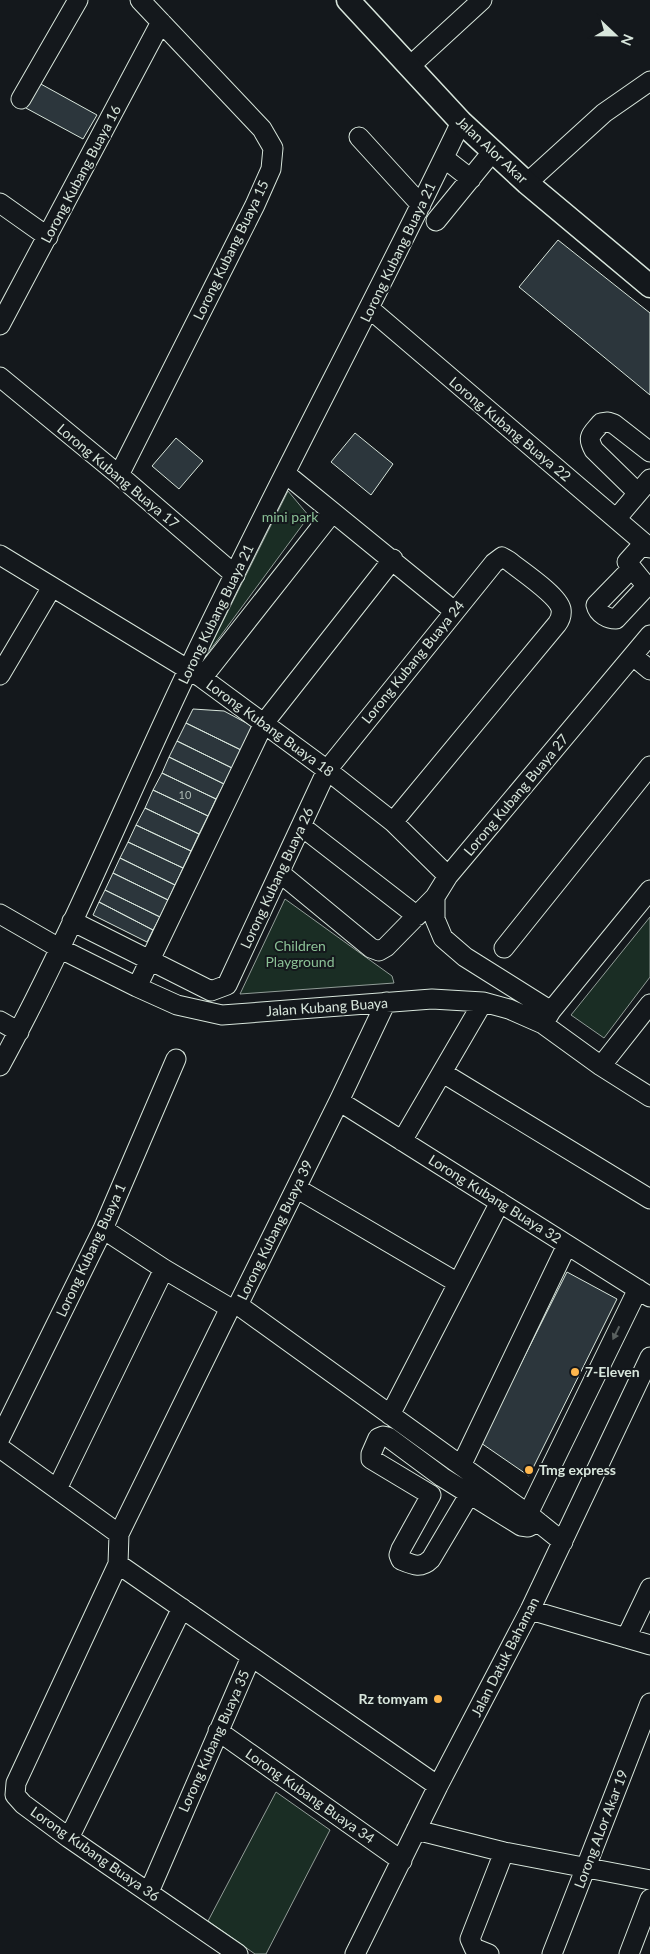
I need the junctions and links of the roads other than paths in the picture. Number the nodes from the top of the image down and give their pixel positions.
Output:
1 (78, 0) edge
2 (140, 0) edge
3 (348, 0) edge
4 (482, 0) edge
5 (161, 22) junction
6 (409, 67) junction
7 (650, 81) edge
8 (21, 99) dead end
9 (462, 122) junction
10 (359, 137) dead end
11 (493, 151) junction
12 (444, 158) junction
13 (471, 179) junction
14 (527, 183) junction
15 (0, 203) edge
16 (421, 205) junction
17 (436, 221) dead end
18 (48, 237) junction
19 (648, 280) edge
20 (370, 309) junction
21 (0, 325) edge
22 (0, 378) edge
23 (650, 452) edge
24 (286, 474) junction
25 (119, 475) junction
26 (644, 486) edge
27 (332, 513) junction
28 (616, 519) junction
29 (647, 546) edge
30 (0, 555) edge
31 (393, 559) junction
32 (631, 568) dead end
33 (235, 575) junction
34 (52, 587) junction
35 (454, 611) junction
36 (650, 635) edge
37 (633, 656) junction
38 (650, 670) edge
39 (195, 674) junction
40 (0, 675) edge
41 (264, 723) junction
42 (650, 766) edge
43 (327, 770) junction
44 (393, 822) junction
45 (301, 826) junction
46 (280, 873) junction
47 (448, 876) junction
48 (650, 890) edge
49 (434, 897) junction
50 (0, 914) edge
51 (417, 916) junction
52 (72, 921) junction
53 (59, 948) junction
54 (504, 948) dead end
55 (151, 961) junction
56 (137, 988) junction
57 (386, 1002) junction
58 (483, 1002) junction
59 (650, 1004) edge
60 (547, 1017) junction
61 (0, 1021) edge
62 (19, 1032) junction
63 (176, 1059) dead end
64 (0, 1066) edge
65 (601, 1066) junction
66 (443, 1073) junction
67 (650, 1097) edge
68 (339, 1101) junction
69 (402, 1141) junction
70 (296, 1188) junction
71 (650, 1199) edge
72 (500, 1202) junction
73 (103, 1229) junction
74 (567, 1245) junction
75 (164, 1269) junction
76 (458, 1283) junction
77 (644, 1293) edge
78 (234, 1307) junction
79 (650, 1357) edge
80 (643, 1387) edge
81 (390, 1415) junction
82 (0, 1438) edge
83 (0, 1448) edge
84 (461, 1466) junction
85 (442, 1478) junction
86 (57, 1489) junction
87 (431, 1495) junction
88 (469, 1495) junction
89 (533, 1518) junction
90 (120, 1534) junction
91 (563, 1542) junction
92 (118, 1564) junction
93 (650, 1588) edge
94 (182, 1608) junction
95 (530, 1610) junction
96 (626, 1638) junction
97 (650, 1645) edge
98 (251, 1657) junction
99 (650, 1703) edge
100 (218, 1731) junction
101 (438, 1786) junction
102 (416, 1830) junction
103 (69, 1838) junction
104 (504, 1852) junction
105 (402, 1861) junction
106 (586, 1868) junction
107 (650, 1880) edge
108 (149, 1892) junction
109 (650, 1899) edge
110 (238, 1954) edge
111 (355, 1954) edge
112 (488, 1954) edge
113 (552, 1954) edge
114 (629, 1954) edge

1 - 8 street
2 - 5 street, Lorong Kubang Buaya 15
3 - 6 main road, Jalan Alor Akar
4 - 6 street
5 - 18 street, Lorong Kubang Buaya 16
5 - 25 street, Lorong Kubang Buaya 15
6 - 9 main road, Jalan Alor Akar
7 - 14 street
9 - 11 main road, Jalan Alor Akar
9 - 12 street, Lorong Kubang Buaya 21
10 - 16 street
11 - 13 street
11 - 14 main road, Jalan Alor Akar
12 - 13 street
12 - 16 street, Lorong Kubang Buaya 21
13 - 17 street
14 - 19 main road, Jalan Alor Akar
15 - 18 street
16 - 20 street, Lorong Kubang Buaya 21
18 - 21 street, Lorong Kubang Buaya 16
20 - 24 street, Lorong Kubang Buaya 21
20 - 28 street, Lorong Kubang Buaya 22
22 - 25 street, Lorong Kubang Buaya 17
23 - 26 street
24 - 27 street
24 - 33 street, Lorong Kubang Buaya 21
25 - 33 street, Lorong Kubang Buaya 17
26 - 28 street
27 - 31 street
27 - 39 street
28 - 29 street, Lorong Kubang Buaya 22
29 - 32 street
30 - 34 street, Lorong Kubang Buaya 18
31 - 35 street
31 - 41 street
33 - 39 street, Lorong Kubang Buaya 21
34 - 39 street, Lorong Kubang Buaya 18
34 - 40 street
35 - 43 street, Lorong Kubang Buaya 24
35 - 44 street, Lorong Kubang Buaya 24
36 - 37 street, Lorong Kubang Buaya 27
37 - 38 street
37 - 47 street, Lorong Kubang Buaya 27
39 - 41 street, Lorong Kubang Buaya 18
39 - 52 street, Lorong Kubang Buaya 21
41 - 43 street, Lorong Kubang Buaya 18
41 - 55 street
42 - 54 street
43 - 44 street, Lorong Kubang Buaya 18
43 - 45 street, Lorong Kubang Buaya 26
44 - 47 street, Lorong Kubang Buaya 18
45 - 46 street, Lorong Kubang Buaya 26
45 - 51 street
46 - 51 street, Lorong Kubang Buaya 27
46 - 55 street, Lorong Kubang Buaya 26
47 - 49 street, Lorong Kubang Buaya 27
48 - 60 street
49 - 51 street, Lorong Kubang Buaya 27
49 - 60 street
50 - 53 street, Jalan Kubang Buaya
52 - 53 street, Lorong Kubang Buaya 21
52 - 55 street
53 - 56 street, Jalan Kubang Buaya
53 - 62 street, Lorong Kubang Buaya 21
55 - 56 street
56 - 57 street, Jalan Kubang Buaya
57 - 58 street, Jalan Kubang Buaya
57 - 68 street, Lorong Kubang Buaya 39
58 - 60 street, Jalan Kubang Buaya
58 - 66 street
59 - 65 street
60 - 65 street, Jalan Kubang Buaya
61 - 62 street
62 - 64 street, Lorong Kubang Buaya 21
63 - 73 street, Lorong Kubang Buaya 1
65 - 67 street, Jalan Kubang Buaya
66 - 69 street
66 - 71 street
68 - 69 street, Lorong Kubang Buaya 32
68 - 70 street, Lorong Kubang Buaya 39
69 - 72 street, Lorong Kubang Buaya 32
70 - 76 street
70 - 78 street, Lorong Kubang Buaya 39
72 - 74 street, Lorong Kubang Buaya 32
72 - 76 street
73 - 75 street
73 - 82 street, Lorong Kubang Buaya 1
74 - 77 street, Lorong Kubang Buaya 32
74 - 84 street
75 - 78 street
75 - 86 street
76 - 81 street
77 -> 89 street
78 - 81 street
78 - 90 street, Lorong Kubang Buaya 39
79 - 80 street, Jalan Datuk Bahaman
80 - 91 street, Jalan Datuk Bahaman
81 - 84 street
83 - 86 street
84 - 89 street
85 - 87 street
85 - 87 street
85 - 88 street
86 - 90 street
87 - 88 street
88 - 89 street
89 - 91 street
90 - 92 street, Lorong Kubang Buaya 39
91 - 95 street, Jalan Datuk Bahaman
92 - 94 street, Lorong Kubang Buaya 35
92 - 103 street, Lorong Kubang Buaya 36
93 - 96 street
94 - 98 street, Lorong Kubang Buaya 35
94 - 103 street
95 - 96 street
95 - 101 street, Jalan Datuk Bahaman
96 - 97 street
98 - 100 street, Lorong Kubang Buaya 35
98 - 101 street
99 - 106 street, Lorong ALor Akar 19
100 - 105 street, Lorong Kubang Buaya 34
100 - 108 street, Lorong Kubang Buaya 35
101 - 102 street, Jalan Datuk Bahaman
102 - 104 street
102 - 105 street, Jalan Datuk Bahaman
103 - 108 street, Lorong Kubang Buaya 36
104 - 106 street
104 - 112 street
105 - 111 street, Jalan Datuk Bahaman
106 - 107 street
106 - 113 street, Lorong ALor Akar 19
108 - 110 street, Lorong Kubang Buaya 36
109 - 114 street

